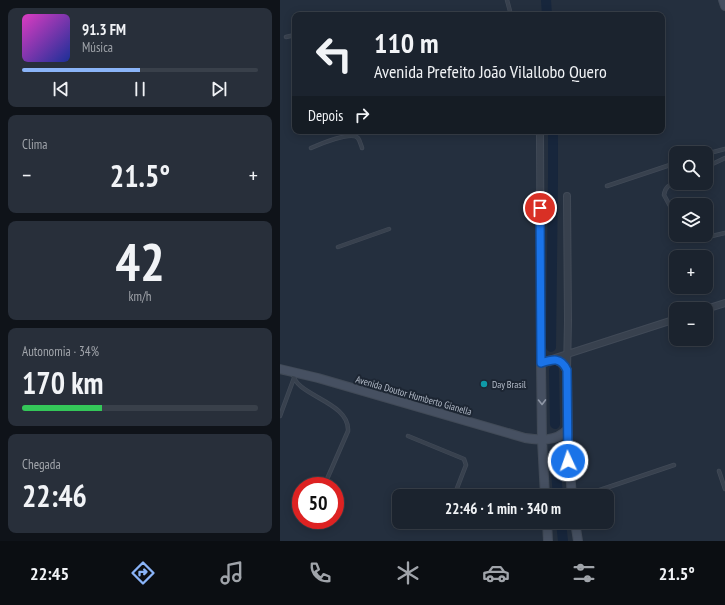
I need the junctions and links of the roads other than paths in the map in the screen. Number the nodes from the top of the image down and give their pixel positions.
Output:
1 (507, 0) edge
2 (723, 0) edge
3 (725, 6) edge
4 (510, 12) edge
5 (292, 36) edge
6 (286, 37) dead end
7 (540, 134) edge
8 (311, 148) dead end
9 (362, 148) dead end
10 (725, 149) edge
11 (713, 152) edge
12 (725, 158) edge
13 (713, 164) edge
14 (669, 166) edge
15 (669, 185) edge
16 (608, 186) dead end
17 (567, 196) dead end
18 (669, 204) edge
19 (389, 229) dead end
20 (725, 233) edge
21 (713, 236) edge
22 (338, 247) dead end
23 (725, 303) edge
24 (713, 307) edge
25 (669, 321) edge
26 (567, 354) junction
27 (551, 360) junction
28 (541, 363) junction
29 (280, 368) edge
30 (567, 370) junction
31 (294, 374) junction
32 (280, 416) edge
33 (567, 430) junction
34 (408, 436) dead end
35 (542, 440) junction
36 (674, 465) dead end
37 (719, 471) dead end
38 (328, 477) edge
39 (457, 489) edge
40 (545, 489) edge
41 (571, 489) edge
42 (603, 489) edge
43 (725, 489) edge
44 (546, 529) edge
45 (576, 529) edge
46 (545, 540) edge
47 (578, 541) edge

1 - 4 lane
2 - 3 main road
5 - 6 lane
7 - 28 street
8 - 9 lane
10 - 11 lane
12 - 13 lane
14 - 16 lane
15 - 18 lane
17 - 26 street
19 - 22 lane
20 - 21 lane
23 - 24 street
25 - 26 street
26 - 27 street
26 - 30 street
27 - 28 main road
27 - 30 main road
28 -> 35 main road
29 - 31 main road, Avenida Doutor Humberto Gianella
30 - 33 main road
31 - 32 lane
31 - 35 main road, Avenida Doutor Humberto Gianella
31 - 38 lane
33 - 35 main road
33 - 41 main road
34 - 39 lane
35 - 40 main road
36 - 42 lane
37 - 43 lane
44 - 46 main road
45 - 47 main road

